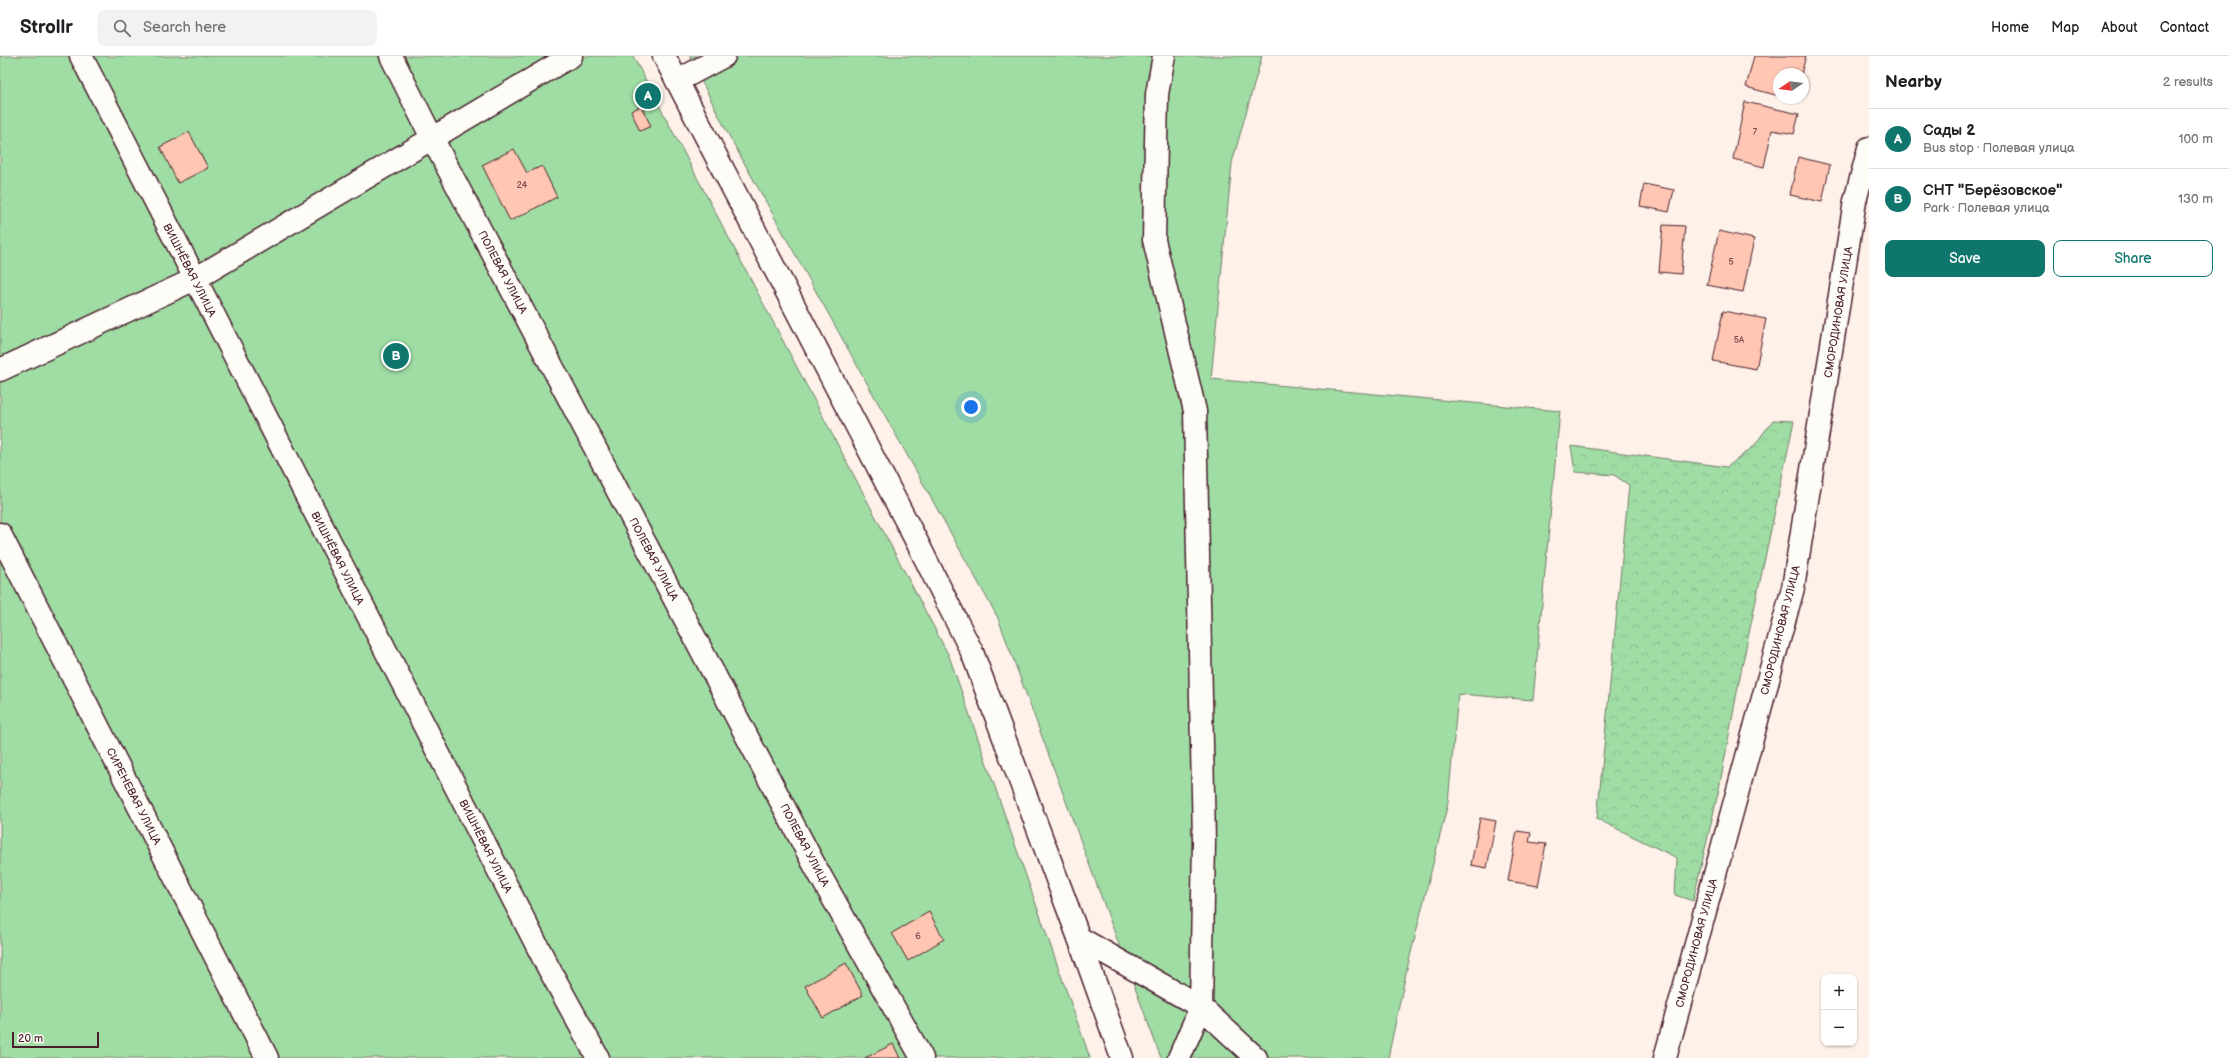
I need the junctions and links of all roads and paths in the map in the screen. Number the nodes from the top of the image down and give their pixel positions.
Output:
1 (81, 56) edge
2 (391, 56) edge
3 (571, 56) edge
4 (664, 56) edge
5 (724, 56) edge
6 (1164, 56) edge
7 (677, 81) junction
8 (432, 138) junction
9 (1869, 148) edge
10 (195, 280) junction
11 (0, 370) edge
12 (0, 534) edge
13 (1079, 938) junction
14 (1201, 1007) junction
15 (267, 1058) edge
16 (598, 1058) edge
17 (922, 1058) edge
18 (1122, 1058) edge
19 (1179, 1058) edge
20 (1256, 1058) edge
21 (1665, 1058) edge

1 - 10 street, ВИШНЁВАЯ УЛИЦА
2 - 8 street, ПОЛЕВАЯ УЛИЦА
3 - 8 street
4 - 7 street
5 - 7 street
6 - 14 street
7 - 13 street
8 - 10 street
8 - 17 street, ПОЛЕВАЯ УЛИЦА
9 - 21 street, СМОРОДИНОВАЯ УЛИЦА
10 - 11 street
10 - 16 street, ВИШНЁВАЯ УЛИЦА
12 - 15 street, СИРЕНЕВАЯ УЛИЦА
13 - 14 street
13 - 18 street
14 - 19 street
14 - 20 street

